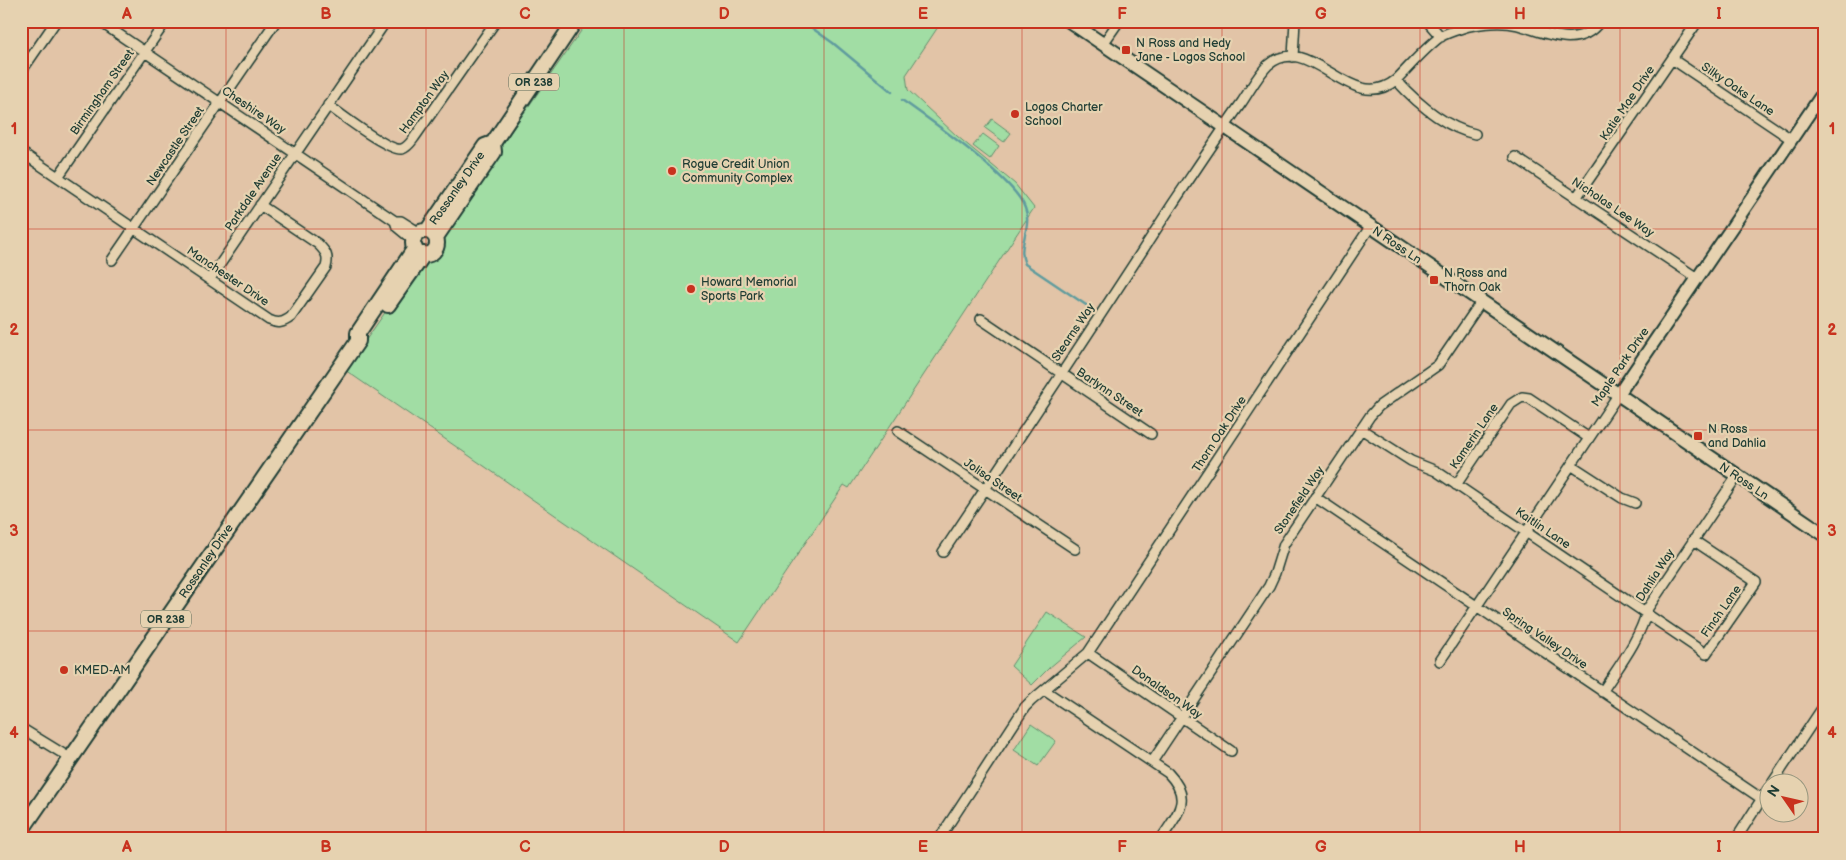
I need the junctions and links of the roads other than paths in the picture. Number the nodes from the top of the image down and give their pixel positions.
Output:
1 (56, 21) edge
2 (99, 21) edge
3 (166, 21) edge
4 (276, 21) edge
5 (386, 21) edge
6 (496, 21) edge
7 (575, 21) edge
8 (1069, 21) edge
9 (1119, 21) edge
10 (1295, 21) edge
11 (1427, 21) edge
12 (1600, 21) edge
13 (1698, 21) edge
14 (1517, 23) edge
15 (1441, 37) junction
16 (1104, 44) junction
17 (144, 52) junction
18 (1293, 57) junction
19 (1672, 59) junction
20 (21, 72) edge
21 (1396, 80) junction
22 (1825, 90) edge
23 (220, 103) junction
24 (328, 105) junction
25 (1224, 127) junction
26 (1476, 134) dead end
27 (1791, 140) junction
28 (21, 152) edge
29 (295, 153) junction
30 (1515, 157) dead end
31 (58, 177) junction
32 (1576, 198) junction
33 (260, 205) junction
34 (1370, 227) junction
35 (134, 228) junction
36 (423, 241) junction
37 (112, 260) dead end
38 (1697, 278) junction
39 (210, 279) junction
40 (1481, 302) junction
41 (981, 319) dead end
42 (1061, 374) junction
43 (1618, 395) junction
44 (1361, 429) junction
45 (898, 431) dead end
46 (1151, 434) dead end
47 (1589, 438) junction
48 (1571, 465) junction
49 (1737, 476) junction
50 (1456, 485) junction
51 (985, 490) junction
52 (1315, 497) junction
53 (1635, 503) dead end
54 (1526, 532) junction
55 (1825, 535) edge
56 (1693, 540) junction
57 (1075, 549) dead end
58 (943, 552) dead end
59 (1476, 607) junction
60 (1646, 612) junction
61 (1088, 654) junction
62 (1706, 654) joint
63 (1440, 661) dead end
64 (1044, 690) junction
65 (1602, 692) junction
66 (1825, 704) edge
67 (1181, 718) junction
68 (21, 728) edge
69 (1231, 751) dead end
70 (70, 758) junction
71 (1152, 762) junction
72 (1780, 772) edge
73 (1758, 796) edge
74 (1758, 805) edge
75 (21, 831) edge
76 (939, 839) edge
77 (1161, 839) edge
78 (1736, 839) edge

1 - 20 street
2 - 17 street, Cheshire Way
3 - 17 street, Birmingham Street
4 - 23 street, Newcastle Street
5 - 24 street, Parkdale Avenue
6 - 24 street, Hampton Way
7 - 36 main road, Rossanley Drive / OR 238
8 - 16 main road, N Ross Ln
9 - 16 street
10 - 18 street
11 - 15 street
12 - 14 street
13 - 19 street, Katie Mae Drive
14 - 15 street
15 - 21 street
16 - 25 main road, N Ross Ln
17 - 23 street, Cheshire Way
17 - 31 street, Birmingham Street
18 - 21 street
18 - 25 street, Stearns Way
19 - 27 street, Silky Oaks Lane
19 - 32 street, Katie Mae Drive
21 - 26 street
22 - 27 street, Maple Park Drive
23 - 29 street, Cheshire Way
23 - 35 street, Newcastle Street
24 - 29 street, Parkdale Avenue
25 - 34 main road, N Ross Ln
25 - 42 street, Stearns Way
27 - 38 street, Maple Park Drive
28 - 31 street, Manchester Drive
29 - 33 street, Parkdale Avenue
29 - 36 street, Cheshire Way
30 - 32 street, Nicholas Lee Way
31 - 35 street, Manchester Drive
32 - 38 street, Nicholas Lee Way
33 - 39 street, Parkdale Avenue
33 - 39 street, Manchester Drive
34 - 40 main road, N Ross Ln
34 - 61 street, Thorn Oak Drive
35 - 37 street, Newcastle Street
35 - 39 street, Manchester Drive
36 - 70 main road, Rossanley Drive / OR 238
38 - 43 street, Maple Park Drive
40 - 43 main road, N Ross Ln
40 - 44 street, Stonefield Way
41 - 42 street, Barlynn Street
42 - 46 street, Barlynn Street
42 - 51 street, Stearns Way
43 - 47 street, Maple Park Drive
43 - 49 main road, N Ross Ln
44 - 50 street, Kaitlin Lane
44 - 52 street, Stonefield Way
45 - 51 street, Jolisa Street
47 - 48 street, Maple Park Drive
47 - 50 street, Kamerin Lane
48 - 53 street
48 - 54 street, Maple Park Drive
49 - 55 main road, N Ross Ln
49 - 56 street, Dahlia Way
50 - 54 street, Kaitlin Lane
51 - 57 street, Jolisa Street
51 - 58 street, Stearns Way
52 - 59 street, Spring Valley Drive
52 - 67 street, Stonefield Way
54 - 59 street, Maple Park Drive
54 - 60 street, Kaitlin Lane
56 - 60 street, Dahlia Way
56 - 62 street, Finch Lane
59 - 63 street, Maple Park Drive
59 - 65 street, Spring Valley Drive
60 - 62 street, Kaitlin Lane
60 - 65 street, Dahlia Way
61 - 64 street, Thorn Oak Drive
61 - 67 street, Donaldson Way
64 - 71 street
64 - 76 street, Thorn Oak Drive
65 - 73 street, Spring Valley Drive
66 - 72 street
67 - 69 street, Donaldson Way
67 - 71 street, Stonefield Way
68 - 70 street
70 - 75 main road, Rossanley Drive / OR 238
71 - 77 street
74 - 78 street

